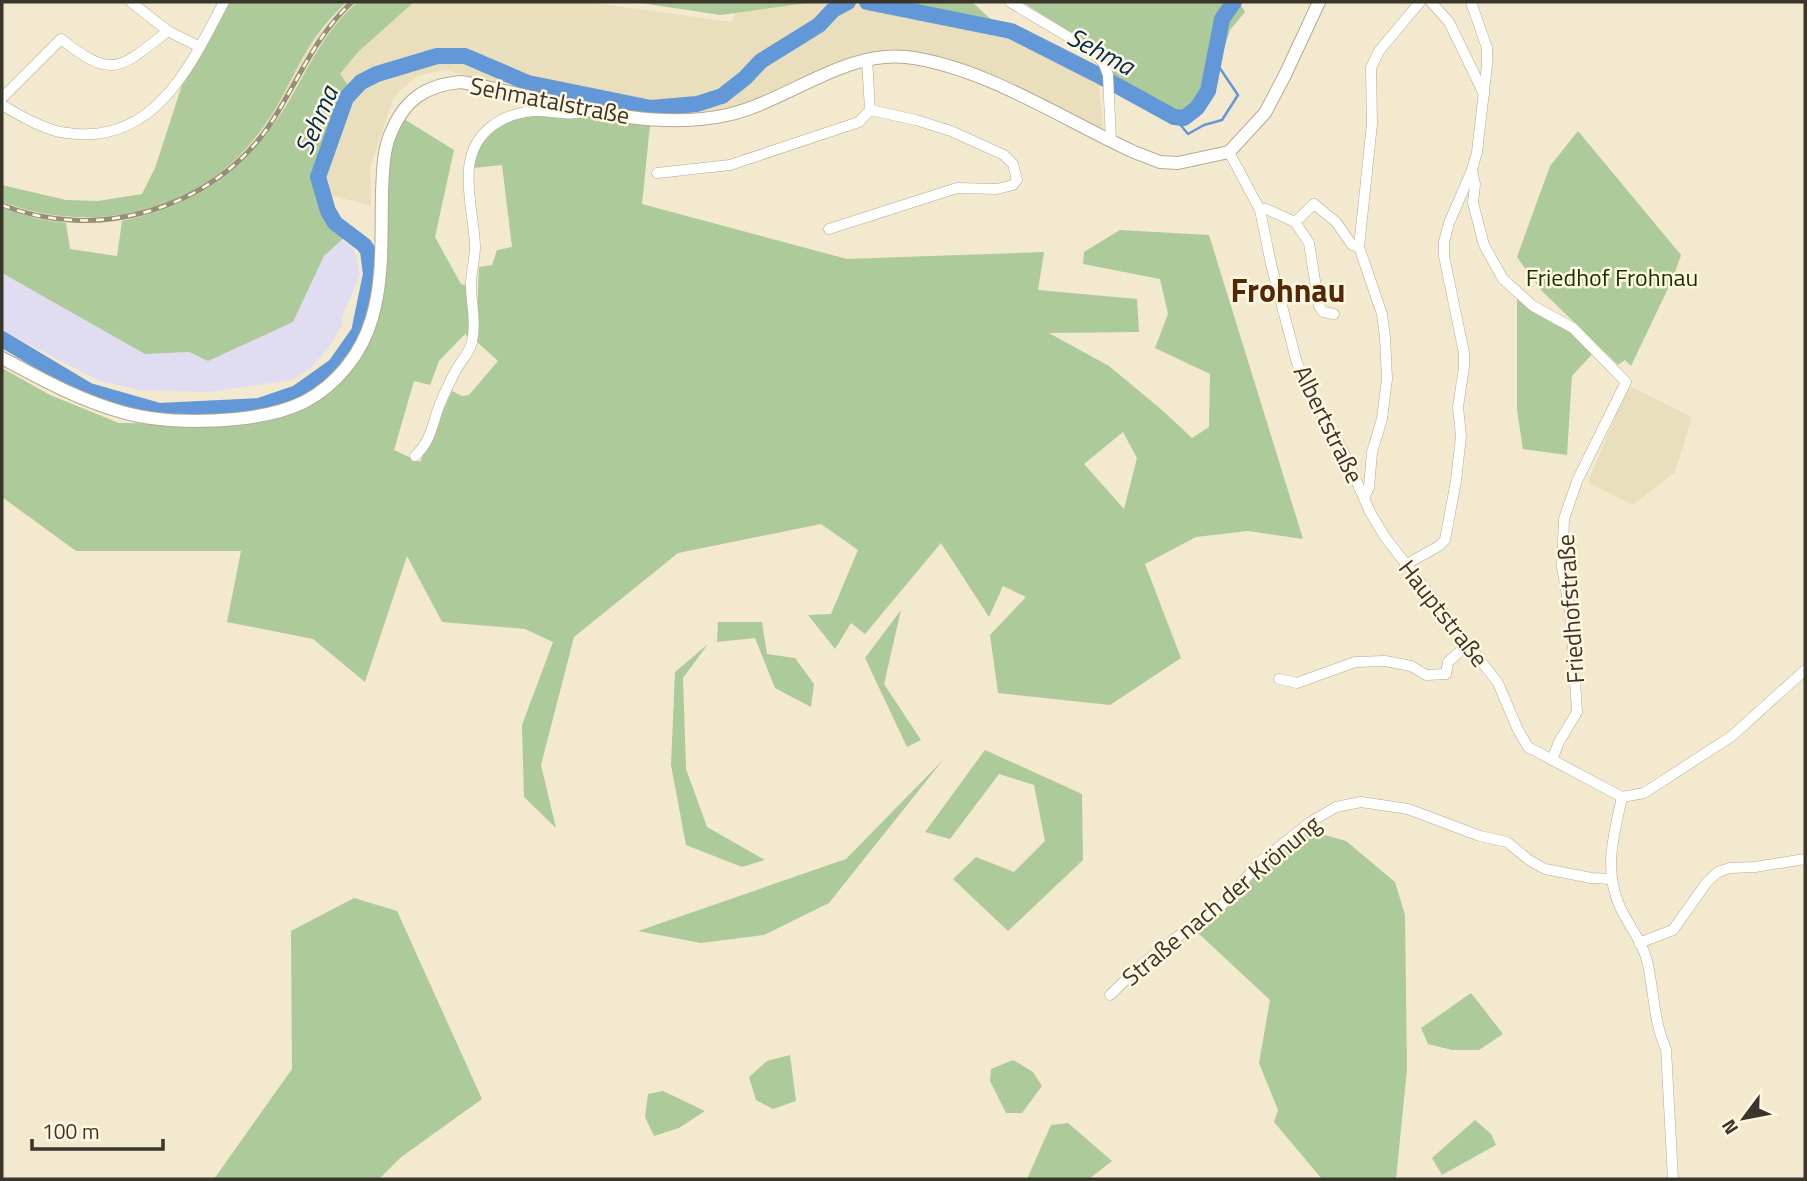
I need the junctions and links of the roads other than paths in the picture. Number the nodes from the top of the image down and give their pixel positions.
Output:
1 (131, 2) edge
2 (224, 2) edge
3 (1010, 2) edge
4 (1319, 2) edge
5 (1420, 2) edge
6 (1431, 2) edge
7 (1471, 2) edge
8 (168, 31) junction
9 (200, 47) junction
10 (867, 59) junction
11 (1484, 95) junction
12 (2, 98) edge
13 (2, 105) edge
14 (589, 109) junction
15 (870, 110) junction
16 (1111, 141) junction
17 (1229, 152) junction
18 (1472, 170) junction
19 (657, 173) dead end
20 (1260, 210) junction
21 (1295, 222) junction
22 (829, 229) dead end
23 (1359, 247) junction
24 (1334, 314) dead end
25 (2, 358) edge
26 (415, 456) dead end
27 (1365, 496) junction
28 (1405, 565) junction
29 (1467, 645) junction
30 (1805, 670) edge
31 (1279, 679) dead end
32 (1552, 760) junction
33 (1622, 797) junction
34 (1805, 859) edge
35 (1612, 879) junction
36 (1639, 943) junction
37 (1110, 995) dead end
38 (1673, 1179) edge

1 - 8 street
2 - 9 street
3 - 16 street
4 - 17 main road
5 - 23 street
6 - 11 street
7 - 11 street
8 - 9 street
8 - 12 street
9 - 13 street
10 - 14 main road, Sehmatalstraße
10 - 15 street
10 - 16 main road, Sehmatalstraße
11 - 18 street
14 - 25 main road, Sehmatalstraße
14 - 26 street
15 - 19 street
15 - 22 street
16 - 17 main road, Sehmatalstraße
17 - 20 street, Albertstraße
18 - 28 street
18 - 32 street, Friedhofstraße
20 - 21 street
20 - 27 street, Albertstraße
21 - 23 street
21 - 24 street
23 - 27 street
27 - 28 street, Hauptstraße
28 - 29 street, Hauptstraße
29 - 31 street
29 - 32 street, Hauptstraße
30 - 33 street
32 - 33 street, Hauptstraße
33 - 35 street
34 - 36 street
35 - 36 street
35 - 37 street, Straße nach der Krönung
36 - 38 street

